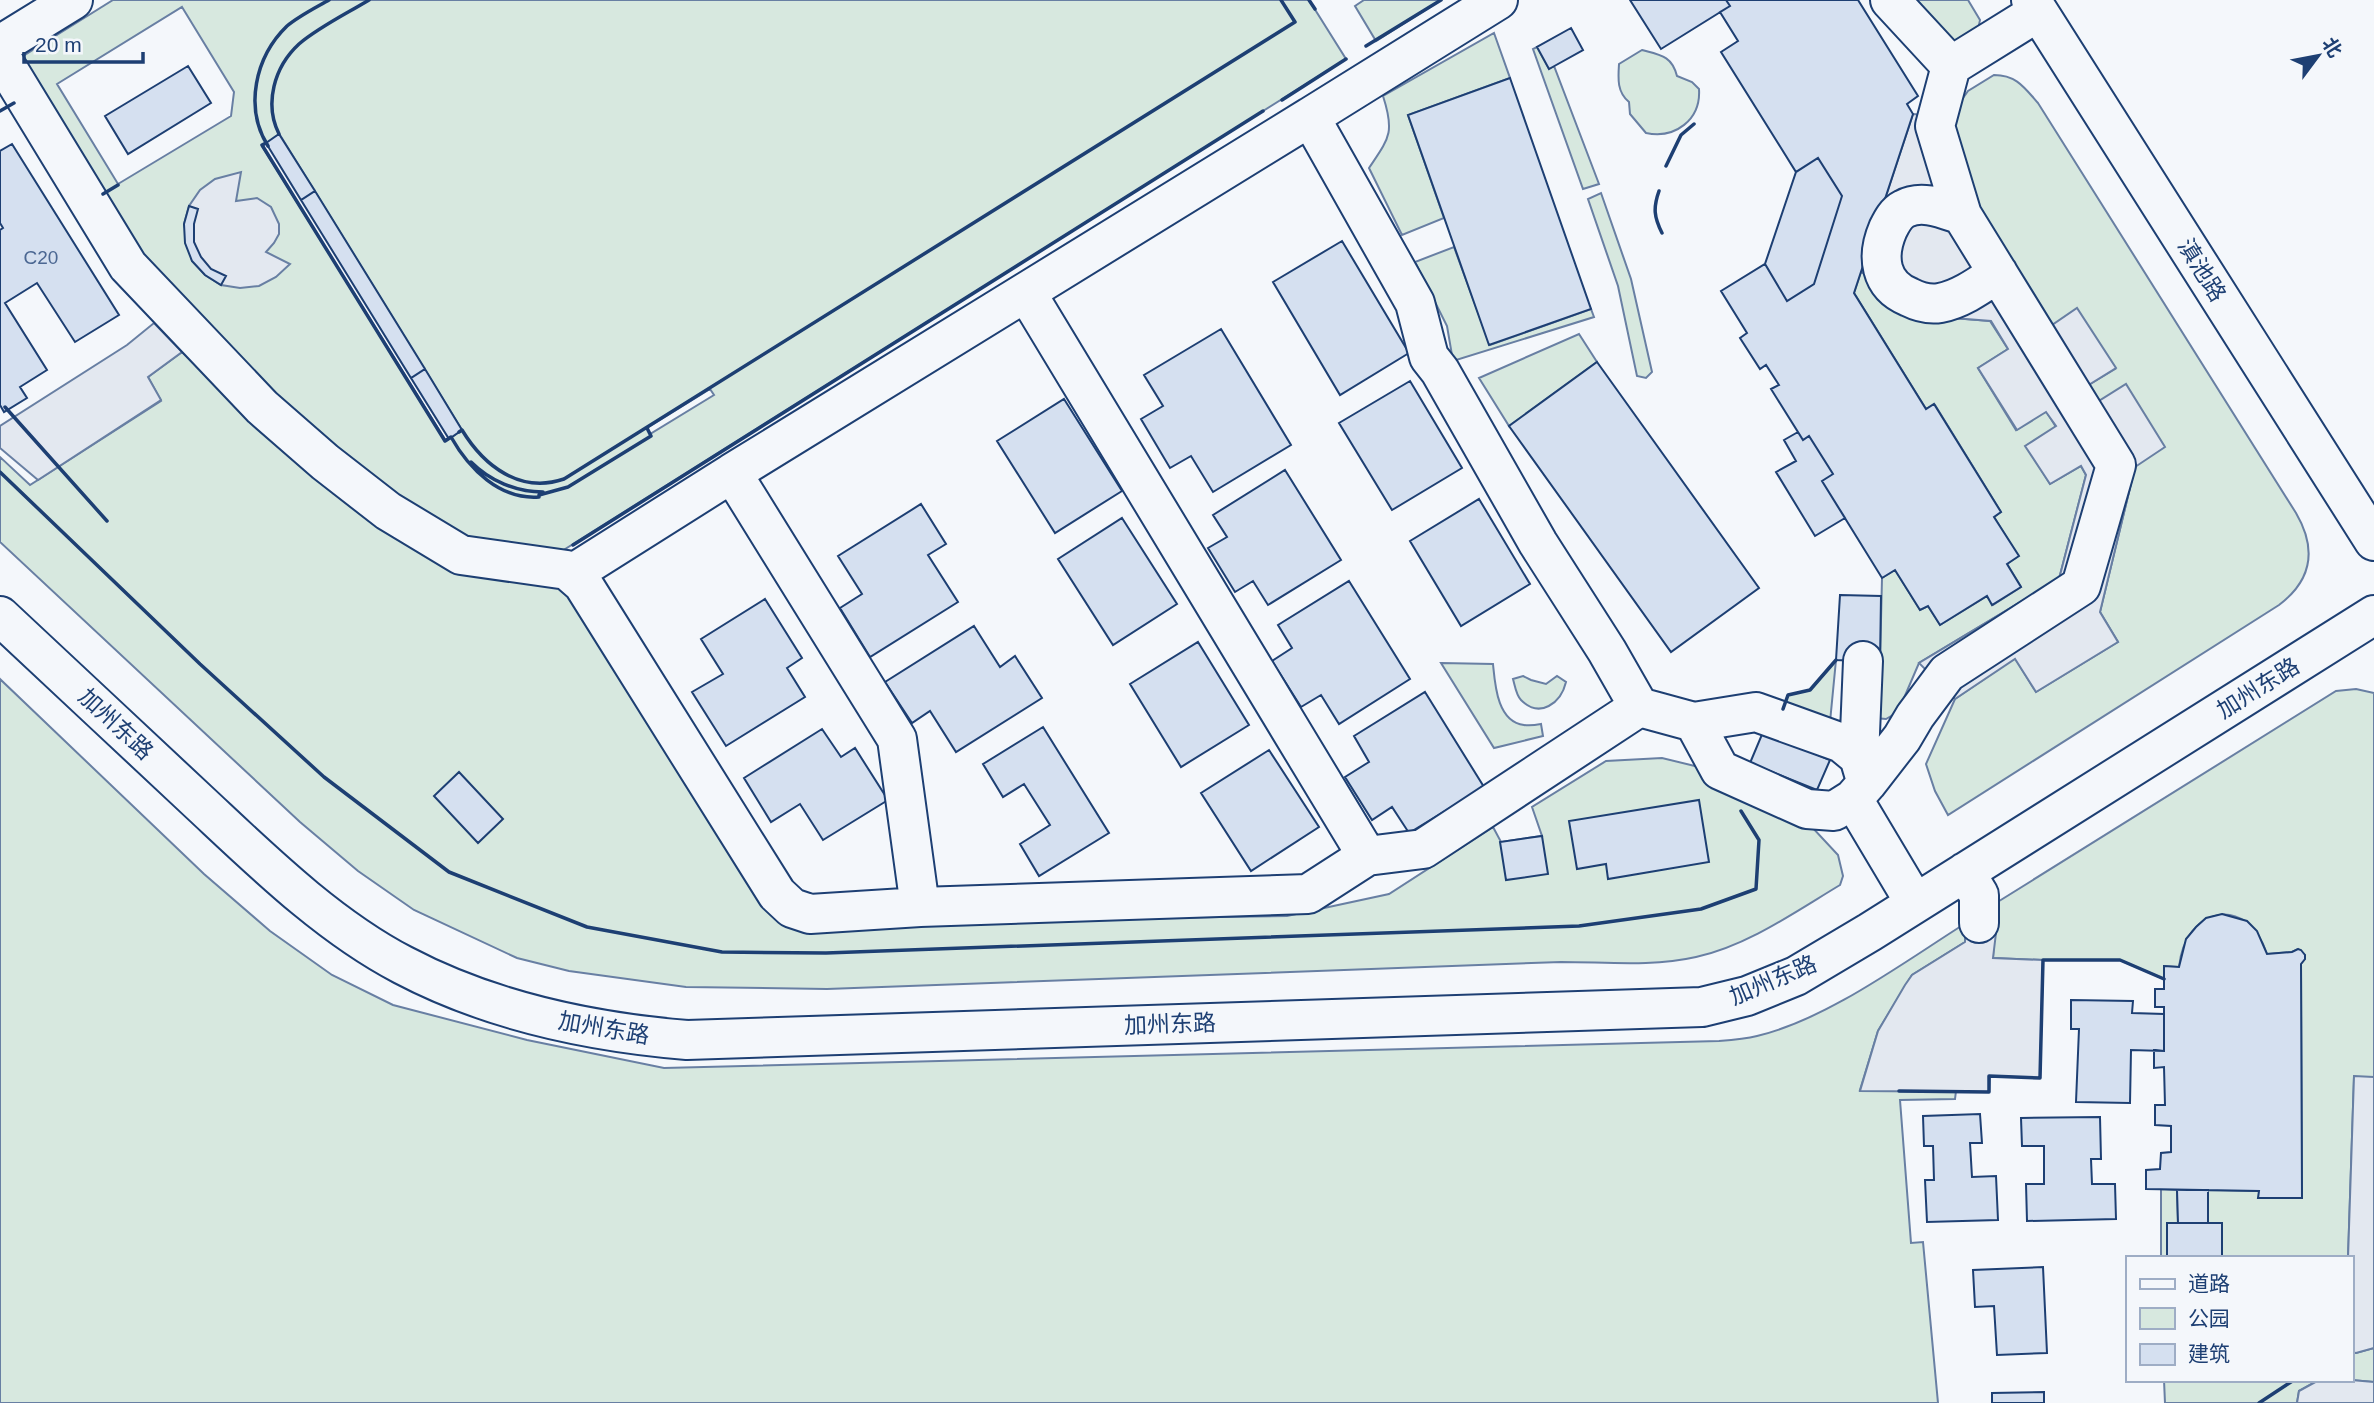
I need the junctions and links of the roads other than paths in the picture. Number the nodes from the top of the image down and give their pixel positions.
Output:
1 (73, 0) edge
2 (1498, 0) edge
3 (1890, 0) edge
4 (2034, 6) edge
5 (0, 45) edge
6 (0, 56) edge
7 (1951, 66) junction
8 (1310, 117) junction
9 (1962, 215) junction
10 (1997, 273) junction
11 (1026, 292) junction
12 (732, 473) junction
13 (2374, 541) edge
14 (572, 574) junction
15 (2374, 615) edge
16 (0, 616) edge
17 (1863, 661) dead end
18 (1639, 707) junction
19 (1694, 722) junction
20 (1859, 780) junction
21 (1367, 856) junction
22 (1965, 872) junction
23 (1915, 903) junction
24 (920, 907) junction
25 (1979, 923) dead end

1 - 5 street
2 - 8 street
3 - 7 street
4 - 7 street
4 - 13 street, 滇池路
6 - 14 street
7 - 9 street
8 - 11 street
8 - 18 street
9 - 10 street
9 - 10 street
10 - 20 street
11 - 12 street
11 - 21 street
12 - 14 street
12 - 24 street
14 - 24 street
15 - 22 street, 加州东路
16 - 23 street, 加州东路
17 - 20 street
18 - 19 street
18 - 21 street
19 - 20 street
19 - 20 street
20 - 23 street
21 - 24 street
22 - 23 street, 加州东路
22 - 25 street

